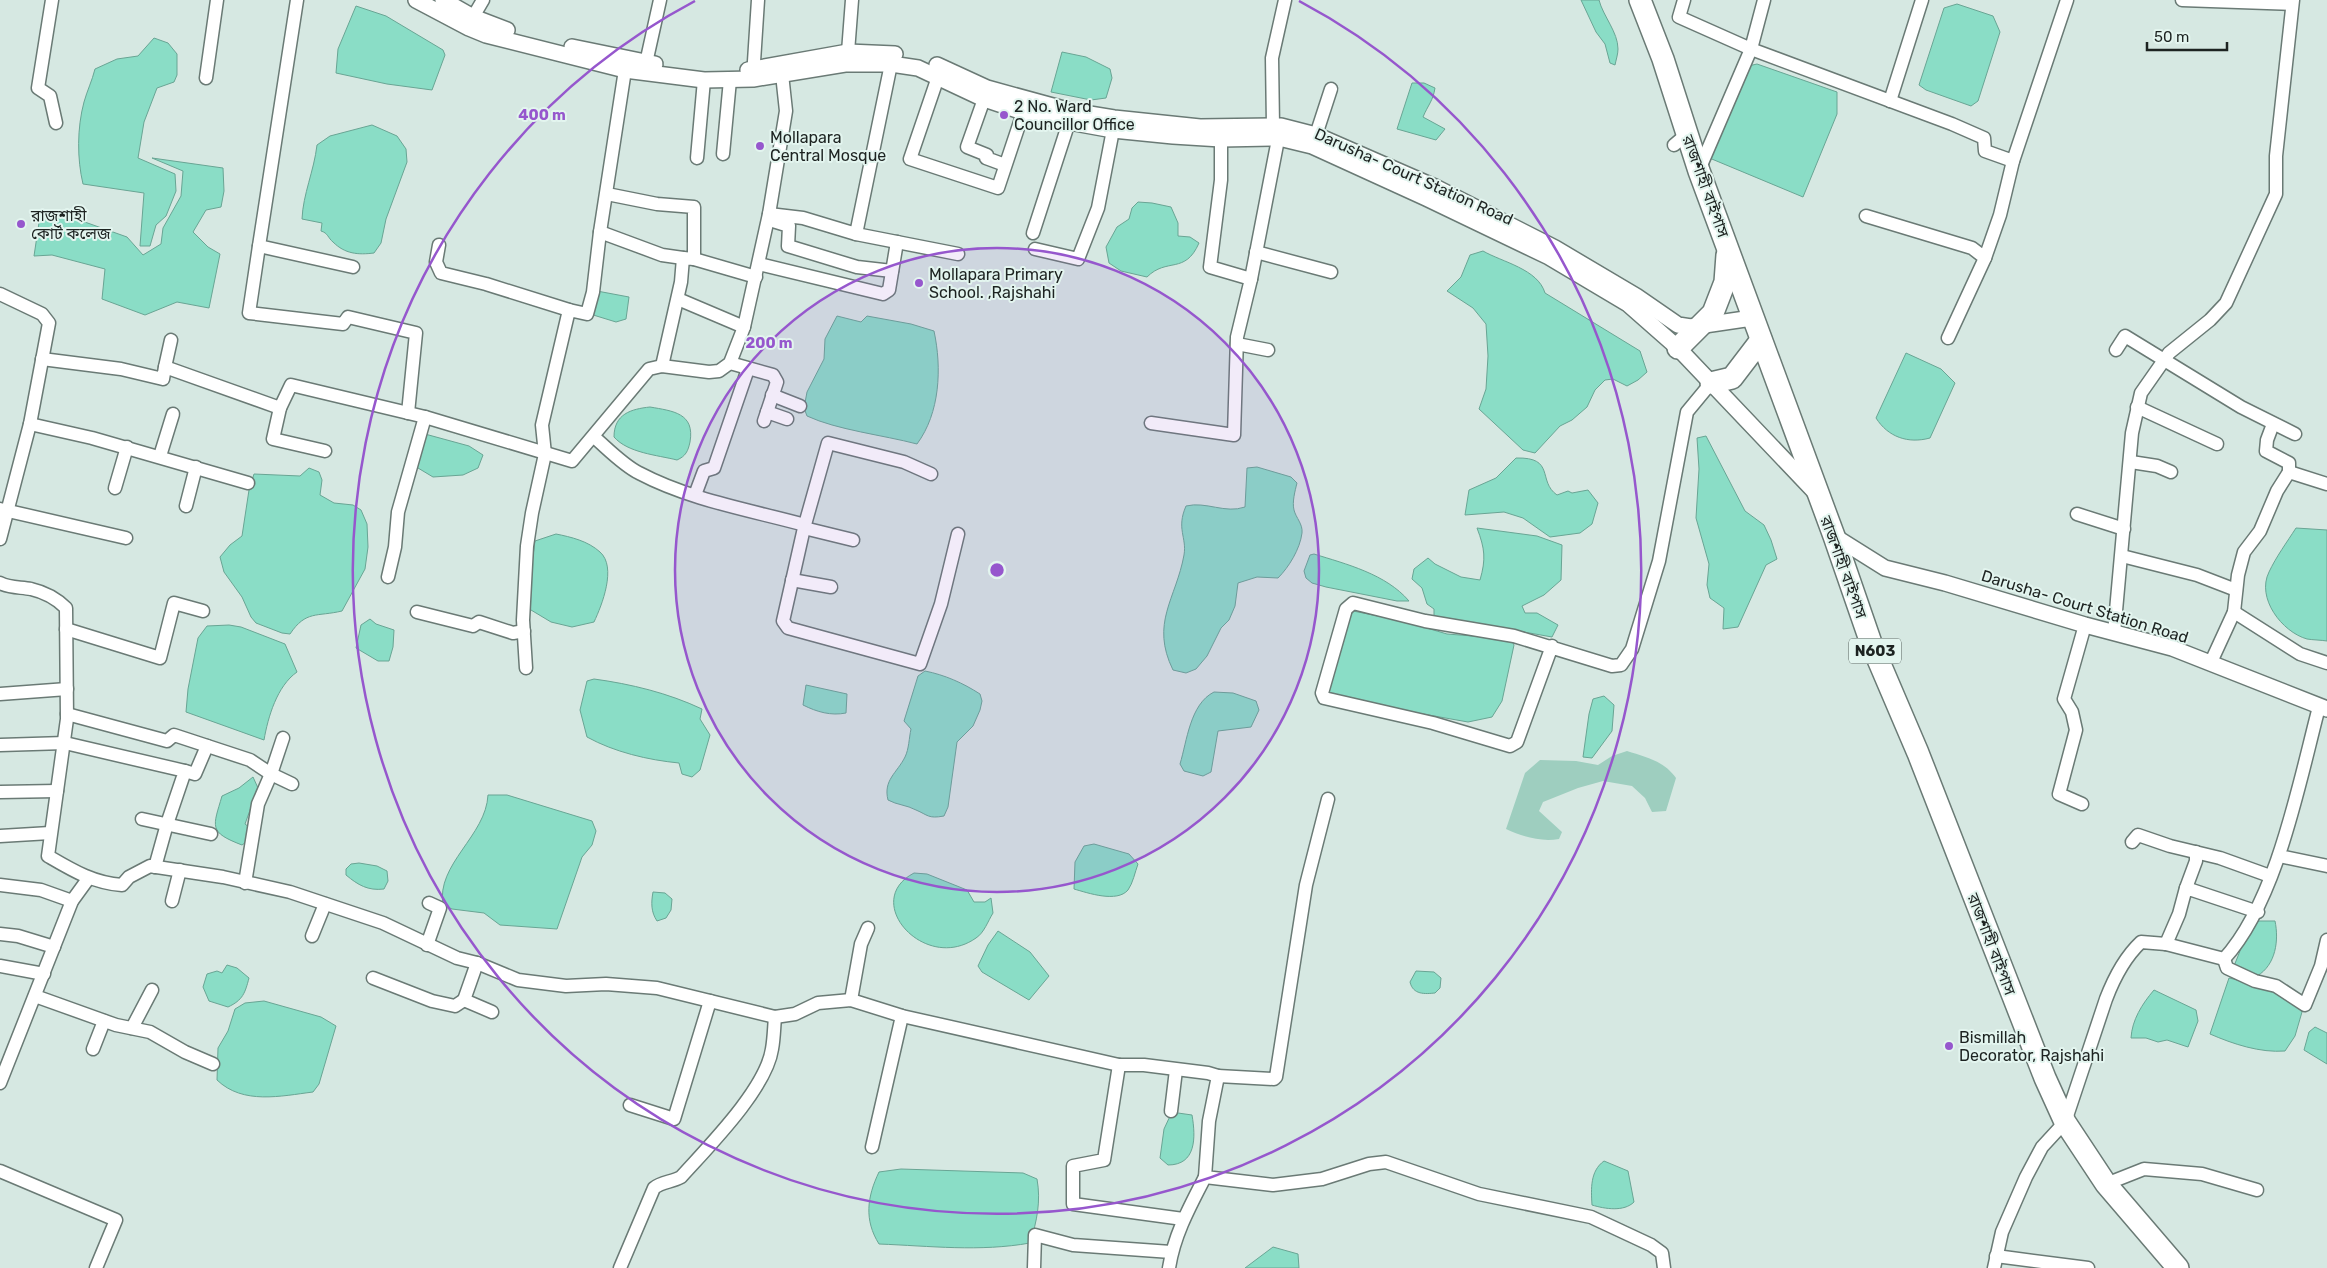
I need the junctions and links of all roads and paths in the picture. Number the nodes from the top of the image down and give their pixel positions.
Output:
1 (52, 0) edge
2 (217, 0) edge
3 (297, 0) edge
4 (416, 0) edge
5 (442, 0) edge
6 (483, 0) edge
7 (660, 0) edge
8 (758, 0) edge
9 (852, 0) edge
10 (1285, 0) edge
11 (1640, 0) edge
12 (1684, 0) edge
13 (1764, 0) edge
14 (1922, 0) edge
15 (2067, 0) edge
16 (2182, 0) edge
17 (2292, 2) edge
18 (473, 17) junction
19 (1752, 49) junction
20 (848, 52) junction
21 (646, 63) junction
22 (891, 64) junction
23 (626, 70) junction
24 (783, 70) junction
25 (753, 75) junction
26 (938, 77) junction
27 (206, 78) dead end
28 (704, 80) junction
29 (730, 80) junction
30 (1331, 89) dead end
31 (984, 99) junction
32 (1890, 101) junction
33 (1026, 106) junction
34 (1069, 122) junction
35 (56, 123) dead end
36 (1113, 130) junction
37 (1278, 130) junction
38 (1221, 133) junction
39 (1316, 135) junction
40 (723, 154) dead end
41 (697, 158) dead end
42 (2013, 161) junction
43 (1005, 165) junction
44 (1699, 171) junction
45 (607, 194) junction
46 (1866, 216) dead end
47 (769, 217) junction
48 (600, 232) junction
49 (1033, 233) dead end
50 (856, 234) junction
51 (897, 242) junction
52 (439, 245) dead end
53 (1727, 245) junction
54 (258, 246) junction
55 (1035, 249) dead end
56 (1256, 252) junction
57 (958, 254) dead end
58 (1985, 258) junction
59 (688, 259) junction
60 (353, 267) dead end
61 (758, 271) junction
62 (892, 271) junction
63 (1331, 272) dead end
64 (1251, 279) junction
65 (0, 294) edge
66 (678, 299) junction
67 (569, 310) junction
68 (1752, 318) junction
69 (1700, 326) junction
70 (744, 327) junction
71 (1948, 338) dead end
72 (171, 340) dead end
73 (1760, 340) junction
74 (1237, 344) junction
75 (1678, 348) junction
76 (1268, 350) dead end
77 (2116, 350) dead end
78 (42, 359) junction
79 (2165, 359) junction
80 (730, 363) junction
81 (662, 366) junction
82 (165, 368) junction
83 (748, 369) junction
84 (1711, 383) junction
85 (772, 395) junction
86 (800, 406) dead end
87 (2137, 407) junction
88 (280, 408) junction
89 (408, 413) junction
90 (173, 414) dead end
91 (424, 417) junction
92 (787, 419) dead end
93 (1151, 423) dead end
94 (30, 424) junction
95 (2273, 424) junction
96 (2295, 434) dead end
97 (594, 437) junction
98 (2218, 444) dead end
99 (127, 447) junction
100 (325, 451) dead end
101 (545, 454) junction
102 (160, 456) junction
103 (2131, 462) junction
104 (196, 467) junction
105 (2171, 472) dead end
106 (2289, 472) junction
107 (931, 474) dead end
108 (248, 482) dead end
109 (2327, 484) edge
110 (115, 488) dead end
111 (695, 495) junction
112 (1818, 496) junction
113 (186, 506) dead end
114 (4, 510) edge
115 (2077, 514) dead end
116 (804, 526) junction
117 (2124, 528) junction
118 (958, 534) dead end
119 (1834, 536) junction
120 (126, 538) dead end
121 (0, 539) edge
122 (853, 540) dead end
123 (2122, 556) junction
124 (388, 577) dead end
125 (792, 580) junction
126 (0, 583) edge
127 (831, 587) dead end
128 (2236, 590) junction
129 (203, 611) dead end
130 (417, 612) dead end
131 (2234, 612) junction
132 (2085, 625) junction
133 (66, 629) junction
134 (524, 632) junction
135 (2114, 633) junction
136 (1552, 646) junction
137 (2211, 662) junction
138 (2327, 663) edge
139 (526, 668) dead end
140 (67, 689) junction
141 (0, 694) edge
142 (2323, 708) edge
143 (67, 714) junction
144 (283, 738) dead end
145 (65, 743) junction
146 (0, 746) edge
147 (207, 746) junction
148 (185, 771) junction
149 (271, 774) junction
150 (292, 784) dead end
151 (57, 791) junction
152 (0, 792) edge
153 (1328, 799) dead end
154 (2082, 804) dead end
155 (142, 819) dead end
156 (167, 824) junction
157 (50, 833) junction
158 (211, 834) dead end
159 (0, 836) edge
160 (2132, 842) dead end
161 (2196, 852) junction
162 (2279, 856) junction
163 (2327, 866) edge
164 (155, 867) junction
165 (180, 870) junction
166 (2270, 876) junction
167 (88, 879) junction
168 (245, 883) junction
169 (0, 885) edge
170 (2186, 888) junction
171 (72, 901) junction
172 (172, 902) dead end
173 (429, 903) dead end
174 (325, 904) junction
175 (2258, 912) dead end
176 (868, 928) dead end
177 (0, 934) edge
178 (312, 936) dead end
179 (2327, 940) edge
180 (2166, 944) junction
181 (427, 945) junction
182 (54, 947) junction
183 (2224, 959) junction
184 (477, 963) junction
185 (0, 966) edge
186 (44, 974) junction
187 (373, 978) dead end
188 (152, 990) dead end
189 (35, 996) junction
190 (464, 1000) junction
191 (851, 1000) junction
192 (710, 1001) junction
193 (492, 1012) dead end
194 (902, 1016) junction
195 (774, 1018) junction
196 (104, 1021) junction
197 (132, 1028) junction
198 (93, 1050) dead end
199 (213, 1064) dead end
200 (1119, 1065) junction
201 (1176, 1070) junction
202 (1218, 1076) junction
203 (0, 1083) edge
204 (630, 1105) dead end
205 (1171, 1111) dead end
206 (2065, 1122) junction
207 (872, 1147) dead end
208 (0, 1171) edge
209 (1206, 1177) junction
210 (2106, 1184) junction
211 (2257, 1190) dead end
212 (1183, 1219) junction
213 (1171, 1252) junction
214 (1995, 1262) edge
215 (96, 1268) edge
216 (620, 1268) edge
217 (1034, 1268) edge
218 (1169, 1268) edge
219 (1664, 1268) edge
220 (2088, 1268) edge
221 (2178, 1268) edge

1 - 35 street
2 - 27 street
3 - 54 street
4 - 23 street, Darusha- Court Station Road
5 - 18 street, Darusha- Court Station Road
6 - 18 street
7 - 21 street
8 - 25 street
9 - 20 street
10 - 37 street
11 - 44 highway, রাজশাহী বাইপাস / N603
12 - 19 street
13 - 19 street
14 - 32 street
15 - 42 street
16 - 17 street
17 - 79 street
18 - 21 street, Darusha- Court Station Road
19 - 32 street
19 - 44 street
20 - 24 street, Darusha- Court Station Road
20 - 33 street, Darusha- Court Station Road
21 - 25 street, Darusha- Court Station Road
22 - 24 street, Darusha- Court Station Road
22 - 26 street, Darusha- Court Station Road
22 - 50 street
23 - 28 street, Darusha- Court Station Road
23 - 45 street
24 - 25 street, Darusha- Court Station Road
24 - 47 street
25 - 29 street, Darusha- Court Station Road
26 - 31 street, Darusha- Court Station Road
26 - 43 street
28 - 29 street, Darusha- Court Station Road
28 - 41 street
29 - 40 street
30 - 39 street
31 - 33 street, Darusha- Court Station Road
31 - 43 street
32 - 42 street
33 - 34 street, Darusha- Court Station Road
33 - 38 street, Darusha- Court Station Road
33 - 43 street
34 - 36 street, Darusha- Court Station Road
34 - 49 street
36 - 38 street, Darusha- Court Station Road
36 - 55 street
37 - 38 street, Darusha- Court Station Road
37 - 39 street, Darusha- Court Station Road
37 - 56 street
37 - 75 street, Darusha- Court Station Road
38 - 64 street
39 - 69 street, Darusha- Court Station Road
42 - 58 street
44 - 53 highway, রাজশাহী বাইপাস / N603
45 - 48 street
45 - 59 street
46 - 58 street
47 - 50 street
47 - 61 street
47 - 62 street
48 - 59 street
48 - 67 street
50 - 51 street
51 - 57 street
51 - 62 street
52 - 67 street
53 - 68 highway, রাজশাহী বাইপাস / N603
53 - 69 highway
54 - 60 street
54 - 89 street
56 - 63 street
56 - 64 street
58 - 71 street
59 - 61 street
59 - 66 street
61 - 62 street
61 - 70 street
64 - 74 street
65 - 78 street
66 - 70 street
66 - 81 street
67 - 101 street
68 - 69 street, Darusha- Court Station Road
68 - 73 highway, রাজশাহী বাইপাস / N603
69 - 75 highway
70 - 80 street
72 - 82 street
73 - 84 highway
73 - 112 highway, রাজশাহী বাইপাস / N603
74 - 76 street
74 - 93 street
75 - 84 street, Darusha- Court Station Road
77 - 79 street
78 - 82 street
78 - 94 street
79 - 87 street
79 - 95 street
80 - 81 street
80 - 83 street
81 - 97 street
82 - 88 street
83 - 85 street
83 - 111 street
84 - 112 street, Darusha- Court Station Road
84 - 136 street
85 - 86 street
85 - 92 street
87 - 98 street
87 - 103 street
88 - 89 street
88 - 100 street
89 - 91 street
90 - 102 street
91 - 101 street
91 - 124 street
94 - 99 street
94 - 114 street
95 - 96 street
95 - 106 street
97 - 101 street
97 - 111 street
99 - 102 street
99 - 110 street
101 - 134 street
102 - 104 street
103 - 105 street
103 - 117 street
104 - 108 street
104 - 113 street
106 - 109 street
106 - 128 street
107 - 116 street
111 - 116 street
112 - 119 highway, রাজশাহী বাইপাস / N603
114 - 120 street
114 - 121 street
115 - 117 street
116 - 122 street
116 - 125 street
117 - 123 street
118 - 125 street
119 - 132 street, Darusha- Court Station Road
119 - 206 highway, রাজশাহী বাইপাস / N603
123 - 128 street
123 - 135 street
125 - 127 street
126 - 133 street
128 - 131 street
129 - 133 street
130 - 134 street
131 - 137 street
131 - 138 street
132 - 135 street, Darusha- Court Station Road
132 - 154 street
133 - 140 street
134 - 139 street
135 - 137 street, Darusha- Court Station Road
136 - 136 street
137 - 142 street, Darusha- Court Station Road
140 - 141 street
140 - 143 street
142 - 162 street
143 - 145 street
143 - 147 street
144 - 149 street
145 - 146 street
145 - 148 street
145 - 151 street
147 - 148 street
147 - 149 street
148 - 156 street
149 - 150 street
149 - 168 street
151 - 152 street
151 - 157 street
153 - 202 street
155 - 156 street
156 - 158 street
156 - 164 street
157 - 159 street
157 - 167 street
160 - 161 street
161 - 166 street
161 - 170 street
162 - 163 street
162 - 166 street
164 - 165 street
164 - 167 street
165 - 168 street
165 - 172 street
166 - 183 street
167 - 171 street
168 - 174 street
169 - 171 street
170 - 175 street
170 - 180 street
171 - 182 street
173 - 181 street
174 - 178 street
174 - 181 street
176 - 191 street
177 - 182 street
179 - 183 street
180 - 183 street
180 - 206 street
181 - 184 street
182 - 186 street
184 - 190 street
184 - 192 street
185 - 186 street
186 - 189 street
187 - 190 street
188 - 197 street
189 - 196 street
189 - 203 street
190 - 193 street
191 - 194 street
191 - 195 street
192 - 195 street
192 - 204 street
194 - 200 street
194 - 207 street
195 - 216 street
196 - 197 street
196 - 198 street
197 - 199 street
200 - 201 street
200 - 212 street
201 - 202 street
201 - 205 street
202 - 209 street
206 - 210 highway, রাজশাহী বাইপাস / N603
206 - 214 street
208 - 215 street
209 - 212 street
209 - 219 street
210 - 211 street
210 - 221 highway, রাজশাহী বাইপাস / N603
212 - 213 street
213 - 217 street
213 - 218 street
214 - 220 street

